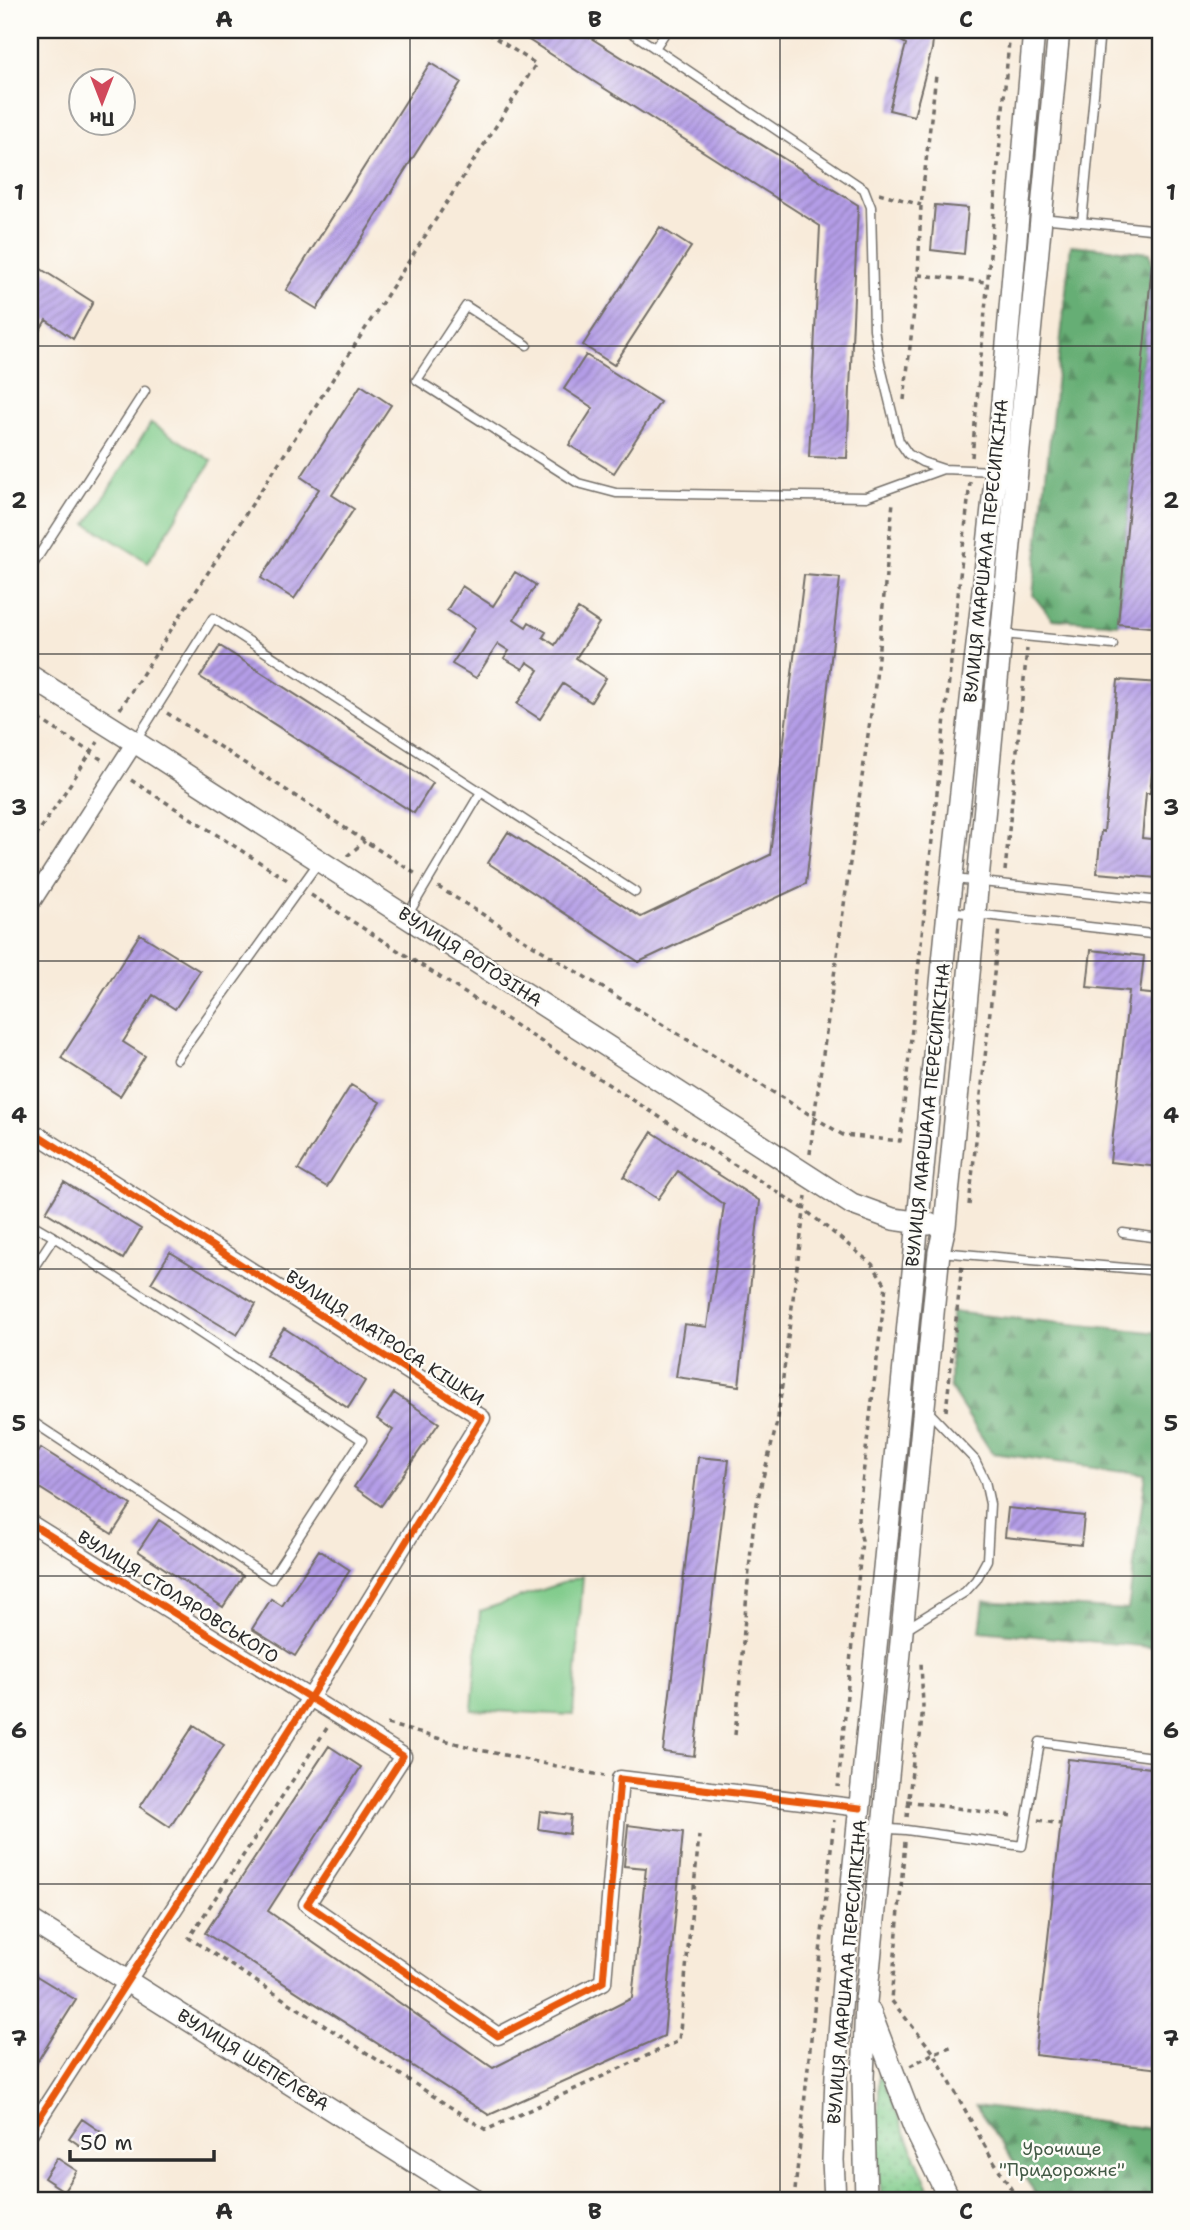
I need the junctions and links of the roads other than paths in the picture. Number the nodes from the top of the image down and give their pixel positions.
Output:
1 (628, 30) edge
2 (667, 30) edge
3 (1034, 30) edge
4 (1059, 30) edge
5 (1100, 30) edge
6 (655, 48) junction
7 (1018, 216) junction
8 (1040, 218) junction
9 (1082, 222) junction
10 (1160, 230) edge
11 (527, 345) dead end
12 (145, 391) dead end
13 (943, 469) junction
14 (996, 471) junction
15 (30, 569) edge
16 (1000, 634) junction
17 (1113, 645) dead end
18 (30, 676) edge
19 (135, 742) junction
20 (481, 792) junction
21 (320, 861) junction
22 (951, 879) junction
23 (977, 881) junction
24 (635, 892) dead end
25 (1160, 901) edge
26 (30, 905) edge
27 (948, 911) junction
28 (974, 913) junction
29 (407, 916) junction
30 (1160, 935) edge
31 (177, 1059) dead end
32 (30, 1130) edge
33 (30, 1223) edge
34 (917, 1223) junction
35 (945, 1226) junction
36 (1123, 1233) dead end
37 (54, 1237) junction
38 (1160, 1238) edge
39 (939, 1252) junction
40 (1160, 1271) edge
41 (30, 1273) edge
42 (923, 1406) junction
43 (30, 1420) edge
44 (30, 1523) edge
45 (901, 1631) junction
46 (310, 1698) junction
47 (1160, 1758) edge
48 (860, 1812) junction
49 (882, 1828) junction
50 (30, 1920) edge
51 (127, 1980) junction
52 (866, 2002) junction
53 (30, 2130) edge
54 (475, 2200) edge
55 (835, 2200) edge
56 (866, 2200) edge
57 (950, 2200) edge

1 - 6 lane
2 - 6 lane
3 - 7 main road, ВУЛИЦЯ МАРШАЛА ПЕРЕСИПКІНА
4 - 8 main road, ВУЛИЦЯ МАРШАЛА ПЕРЕСИПКІНА
5 - 9 lane
6 - 13 lane
7 - 8 lane
7 - 14 main road, ВУЛИЦЯ МАРШАЛА ПЕРЕСИПКІНА
8 - 9 lane
8 - 16 main road, ВУЛИЦЯ МАРШАЛА ПЕРЕСИПКІНА
9 - 10 lane
11 - 13 lane
12 - 15 lane
13 - 14 lane
14 - 22 main road, ВУЛИЦЯ МАРШАЛА ПЕРЕСИПКІНА
16 - 17 lane
16 - 23 main road, ВУЛИЦЯ МАРШАЛА ПЕРЕСИПКІНА
18 - 19 main road, ВУЛИЦЯ РОГОЗІНА
19 - 20 lane
19 - 21 main road, ВУЛИЦЯ РОГОЗІНА
19 - 26 street
20 - 24 lane
20 - 29 lane
21 - 29 main road, ВУЛИЦЯ РОГОЗІНА
21 - 31 lane
22 - 23 lane
22 - 27 main road, ВУЛИЦЯ МАРШАЛА ПЕРЕСИПКІНА
23 - 25 lane
23 - 28 main road, ВУЛИЦЯ МАРШАЛА ПЕРЕСИПКІНА
27 - 28 lane
27 - 34 main road, ВУЛИЦЯ МАРШАЛА ПЕРЕСИПКІНА
28 - 30 lane
28 - 35 main road, ВУЛИЦЯ МАРШАЛА ПЕРЕСИПКІНА
29 - 34 main road, ВУЛИЦЯ РОГОЗІНА
32 - 46 street, ВУЛИЦЯ МАТРОСА КІШКИ
33 - 37 lane
34 - 35 main road, ВУЛИЦЯ РОГОЗІНА
34 - 48 main road, ВУЛИЦЯ МАРШАЛА ПЕРЕСИПКІНА
35 - 39 main road, ВУЛИЦЯ МАРШАЛА ПЕРЕСИПКІНА
36 - 38 lane
37 - 41 lane
37 - 43 lane
39 - 40 lane
39 - 42 main road, ВУЛИЦЯ МАРШАЛА ПЕРЕСИПКІНА
42 - 45 main road, ВУЛИЦЯ МАРШАЛА ПЕРЕСИПКІНА
42 - 45 lane
44 - 46 street, ВУЛИЦЯ СТОЛЯРОВСЬКОГО
45 - 49 main road, ВУЛИЦЯ МАРШАЛА ПЕРЕСИПКІНА
46 - 48 street, ВУЛИЦЯ СТОЛЯРОВСЬКОГО
46 - 51 street
47 - 49 lane
48 - 49 lane
48 - 55 main road, ВУЛИЦЯ МАРШАЛА ПЕРЕСИПКІНА
49 - 52 main road, ВУЛИЦЯ МАРШАЛА ПЕРЕСИПКІНА
50 - 51 main road, ВУЛИЦЯ ШЕПЕЛЄВА
51 - 53 street
51 - 54 main road, ВУЛИЦЯ ШЕПЕЛЄВА
52 - 56 main road, ВУЛИЦЯ МАРШАЛА ПЕРЕСИПКІНА
52 - 57 main road

